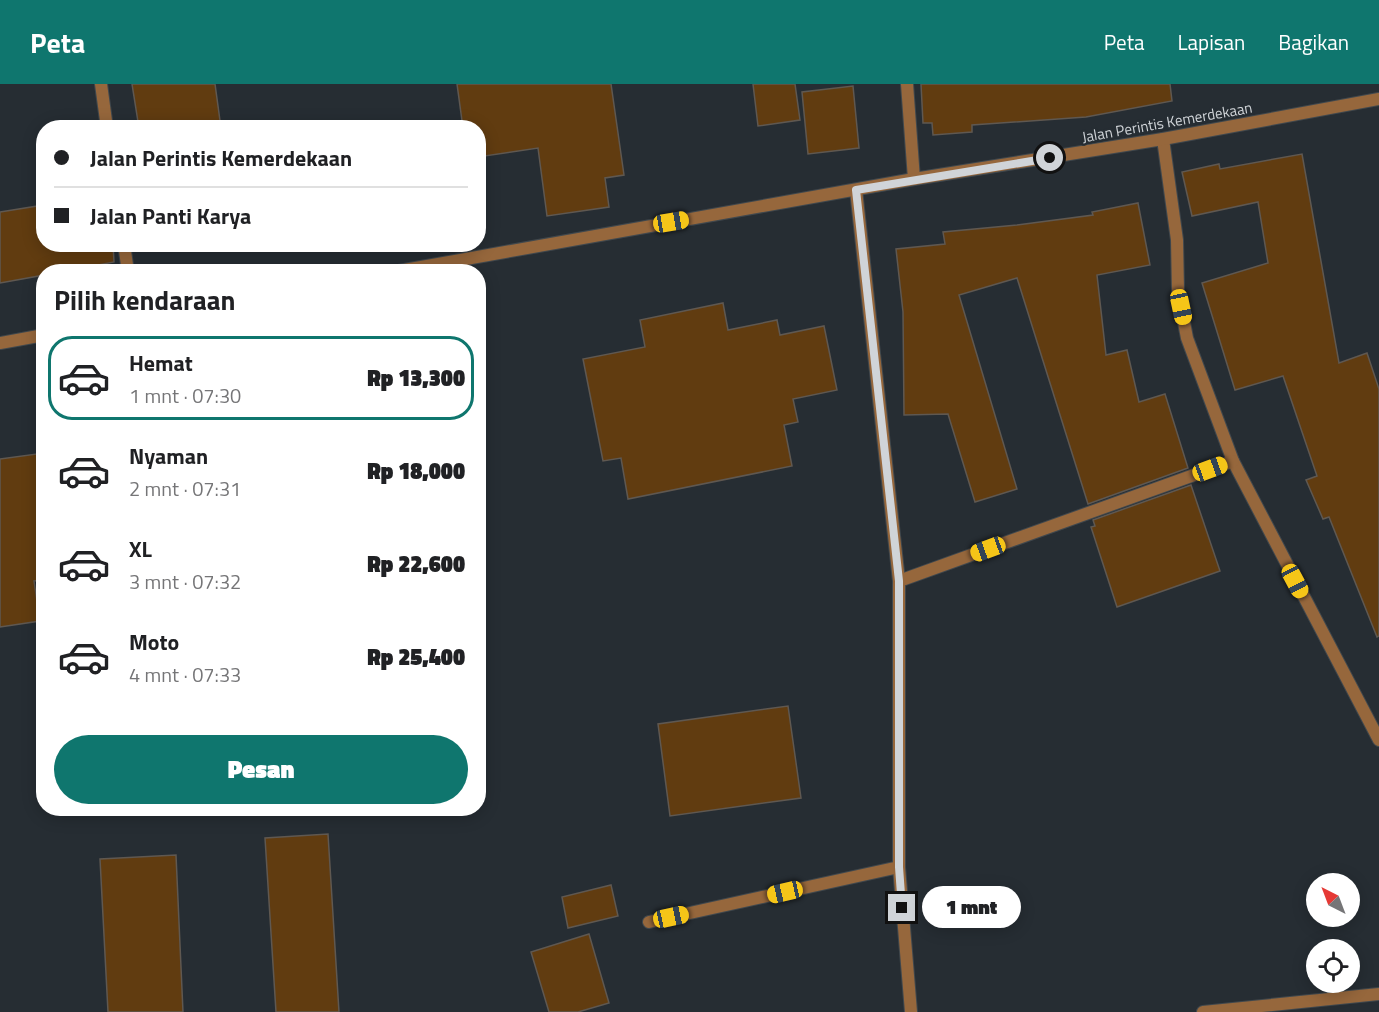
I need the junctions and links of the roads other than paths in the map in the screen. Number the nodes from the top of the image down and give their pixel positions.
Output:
1 (101, 84) edge
2 (907, 84) edge
3 (1379, 99) edge
4 (106, 120) edge
5 (1163, 139) junction
6 (914, 179) junction
7 (856, 190) junction
8 (438, 264) edge
9 (36, 336) edge
10 (0, 343) edge
11 (1233, 461) junction
12 (899, 581) junction
13 (1379, 740) edge
14 (899, 867) junction
15 (649, 922) dead end
16 (1379, 994) edge
17 (911, 1012) edge
18 (1203, 1012) edge

1 - 4 street
2 - 6 street
3 - 5 street, Jalan Perintis Kemerdekaan
5 - 6 street, Jalan Perintis Kemerdekaan
5 - 11 street
6 - 7 street, Jalan Perintis Kemerdekaan
7 - 8 street, Jalan Perintis Kemerdekaan
7 - 12 street
9 - 10 street
11 - 12 street
11 - 13 street
12 - 14 street
14 - 15 street
14 - 17 street
16 - 18 street

